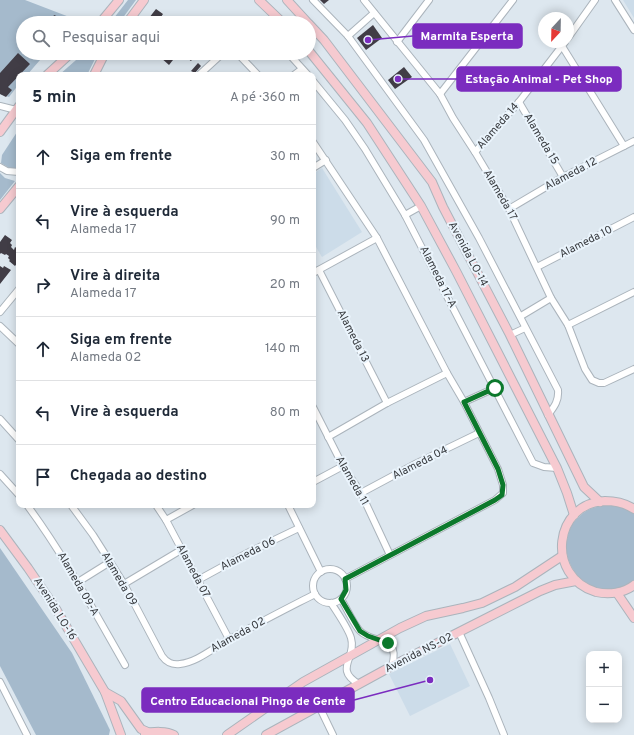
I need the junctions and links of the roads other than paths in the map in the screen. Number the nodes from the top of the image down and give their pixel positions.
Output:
1 (119, 0) edge
2 (144, 0) edge
3 (260, 0) edge
4 (287, 0) edge
5 (313, 0) edge
6 (364, 0) edge
7 (429, 0) edge
8 (512, 0) edge
9 (594, 0) edge
10 (615, 0) edge
11 (374, 13) junction
12 (106, 16) edge
13 (132, 16) edge
14 (272, 16) edge
15 (302, 16) edge
16 (574, 29) edge
17 (634, 30) edge
18 (316, 31) edge
19 (348, 36) junction
20 (397, 42) junction
21 (561, 48) edge
22 (566, 48) edge
23 (63, 60) edge
24 (102, 60) edge
25 (215, 60) edge
26 (244, 60) edge
27 (295, 60) edge
28 (316, 60) edge
29 (302, 68) junction
30 (50, 72) edge
31 (96, 72) edge
32 (202, 72) edge
33 (255, 72) edge
34 (297, 72) edge
35 (305, 72) edge
36 (316, 85) edge
37 (440, 94) junction
38 (519, 102) junction
39 (0, 106) edge
40 (16, 109) edge
41 (16, 112) edge
42 (0, 132) edge
43 (634, 141) edge
44 (316, 146) edge
45 (624, 146) junction
46 (475, 152) junction
47 (326, 160) junction
48 (316, 166) edge
49 (0, 167) edge
50 (16, 172) edge
51 (563, 177) junction
52 (16, 190) edge
53 (420, 206) junction
54 (0, 209) edge
55 (509, 209) junction
56 (405, 215) junction
57 (634, 216) edge
58 (377, 238) junction
59 (537, 267) junction
60 (316, 272) edge
61 (634, 292) edge
62 (16, 293) edge
63 (551, 298) junction
64 (0, 312) edge
65 (521, 316) junction
66 (568, 325) junction
67 (0, 326) edge
68 (525, 328) junction
69 (510, 335) junction
70 (16, 341) edge
71 (634, 369) edge
72 (447, 373) junction
73 (495, 388) junction
74 (387, 402) junction
75 (464, 402) junction
76 (316, 414) edge
77 (548, 414) junction
78 (0, 419) edge
79 (479, 434) junction
80 (16, 437) edge
81 (328, 437) junction
82 (343, 466) junction
83 (557, 468) junction
84 (0, 474) edge
85 (316, 480) edge
86 (16, 492) edge
87 (361, 493) junction
88 (600, 502) junction
89 (29, 508) edge
90 (73, 508) edge
91 (158, 508) edge
92 (188, 508) edge
93 (289, 508) edge
94 (634, 509) edge
95 (574, 515) junction
96 (166, 520) junction
97 (299, 528) junction
98 (0, 530) edge
99 (181, 550) junction
100 (390, 555) junction
101 (562, 556) junction
102 (110, 562) junction
103 (321, 572) junction
104 (345, 579) junction
105 (198, 580) junction
106 (576, 581) junction
107 (78, 582) junction
108 (124, 584) junction
109 (634, 585) edge
110 (617, 593) junction
111 (315, 594) junction
112 (341, 599) junction
113 (331, 603) junction
114 (634, 618) edge
115 (459, 632) junction
116 (229, 639) junction
117 (379, 639) junction
118 (350, 655) junction
119 (162, 656) joint
120 (125, 665) dead end
121 (392, 666) junction
122 (0, 682) edge
123 (359, 684) junction
124 (105, 692) junction
125 (319, 706) junction
126 (146, 734) edge
127 (27, 735) edge
128 (121, 735) edge
129 (174, 735) edge
130 (227, 735) edge
131 (266, 735) edge
132 (333, 735) edge
133 (504, 735) edge

1 - 12 street
2 - 13 street
3 - 14 street
4 - 15 street, Avenida LO-14
5 - 19 street
6 - 11 street, Alameda 17
7 - 20 street
8 - 37 street
9 - 16 street
10 - 17 street
11 - 19 street
11 - 20 street, Alameda 17
18 - 69 street, Avenida LO-14
19 - 65 street
20 - 37 street, Alameda 17
21 - 38 street, Alameda 14
22 - 45 street
23 - 30 street
24 - 31 street
25 - 32 street
26 - 33 street
27 - 29 street
28 - 53 street, Avenida LO-14
29 - 34 street
29 - 35 street
36 - 56 street, Alameda 17-A
37 - 46 street, Alameda 17
38 - 46 street, Alameda 14
38 - 51 street, Alameda 15
39 - 40 street
41 - 42 street
43 - 45 street, Alameda 12
44 - 47 street
45 - 51 street, Alameda 12
46 - 55 street, Alameda 17
47 - 48 street
47 - 58 street
49 - 50 street
51 - 55 street, Alameda 12
52 - 54 street
53 - 56 street
53 - 83 street, Avenida LO-14
55 - 59 street, Alameda 17
56 - 73 street, Alameda 17-A
57 - 59 street, Alameda 10
58 - 60 street
58 - 72 street
59 - 63 street, Alameda 17
60 - 74 street, Alameda 13
61 - 66 street
62 - 64 street
63 - 65 street
63 - 66 street, Alameda 17
65 - 68 street
66 - 71 street, Alameda 17
67 - 70 street
68 - 69 street
68 - 77 street
69 - 77 street, Avenida LO-14
72 - 74 street
72 - 75 street
73 - 75 street
73 - 83 street, Alameda 17-A
74 - 81 street
75 - 79 street
76 - 81 street, Alameda 11
77 - 88 street, Avenida LO-14
78 - 80 street
79 - 87 street, Alameda 04
79 - 100 street
81 - 82 street, Alameda 11
82 - 85 street
82 - 87 street, Alameda 11
83 - 95 street, Avenida LO-14
84 - 86 street
87 - 100 street, Alameda 11
88 - 94 street
88 - 95 street
89 - 107 street, Alameda 09-A
90 - 102 street, Alameda 09
91 - 96 street, Alameda 07
92 - 96 street
93 - 97 street
95 - 101 street
96 - 99 street, Alameda 07
97 - 103 street
97 - 105 street, Alameda 06
98 - 124 street, Avenida LO-16
99 - 105 street, Alameda 07
99 - 108 street
100 - 104 street
101 - 106 street
101 - 117 street
102 - 107 street
102 - 108 street, Alameda 09
103 - 104 street
103 - 111 street
104 - 112 street
105 - 116 street, Alameda 07
106 - 110 street
106 - 115 street, Avenida NS-02
107 - 120 street, Alameda 09-A
108 - 119 street, Alameda 09
109 - 110 street
110 - 114 street
111 - 113 street
111 - 116 street, Alameda 02
112 - 113 street
112 - 117 street
113 - 118 street
115 - 121 street, Avenida NS-02
115 - 133 street
116 - 119 street, Alameda 02
117 - 118 street
117 - 121 street
118 - 123 street
118 - 130 street
121 - 123 street, Avenida NS-02
122 - 127 street
123 - 125 street, Avenida NS-02
124 - 126 street, Avenida LO-16
124 - 128 street, Avenida LO-16
125 - 131 street, Avenida NS-02
125 - 132 street
126 - 129 street

